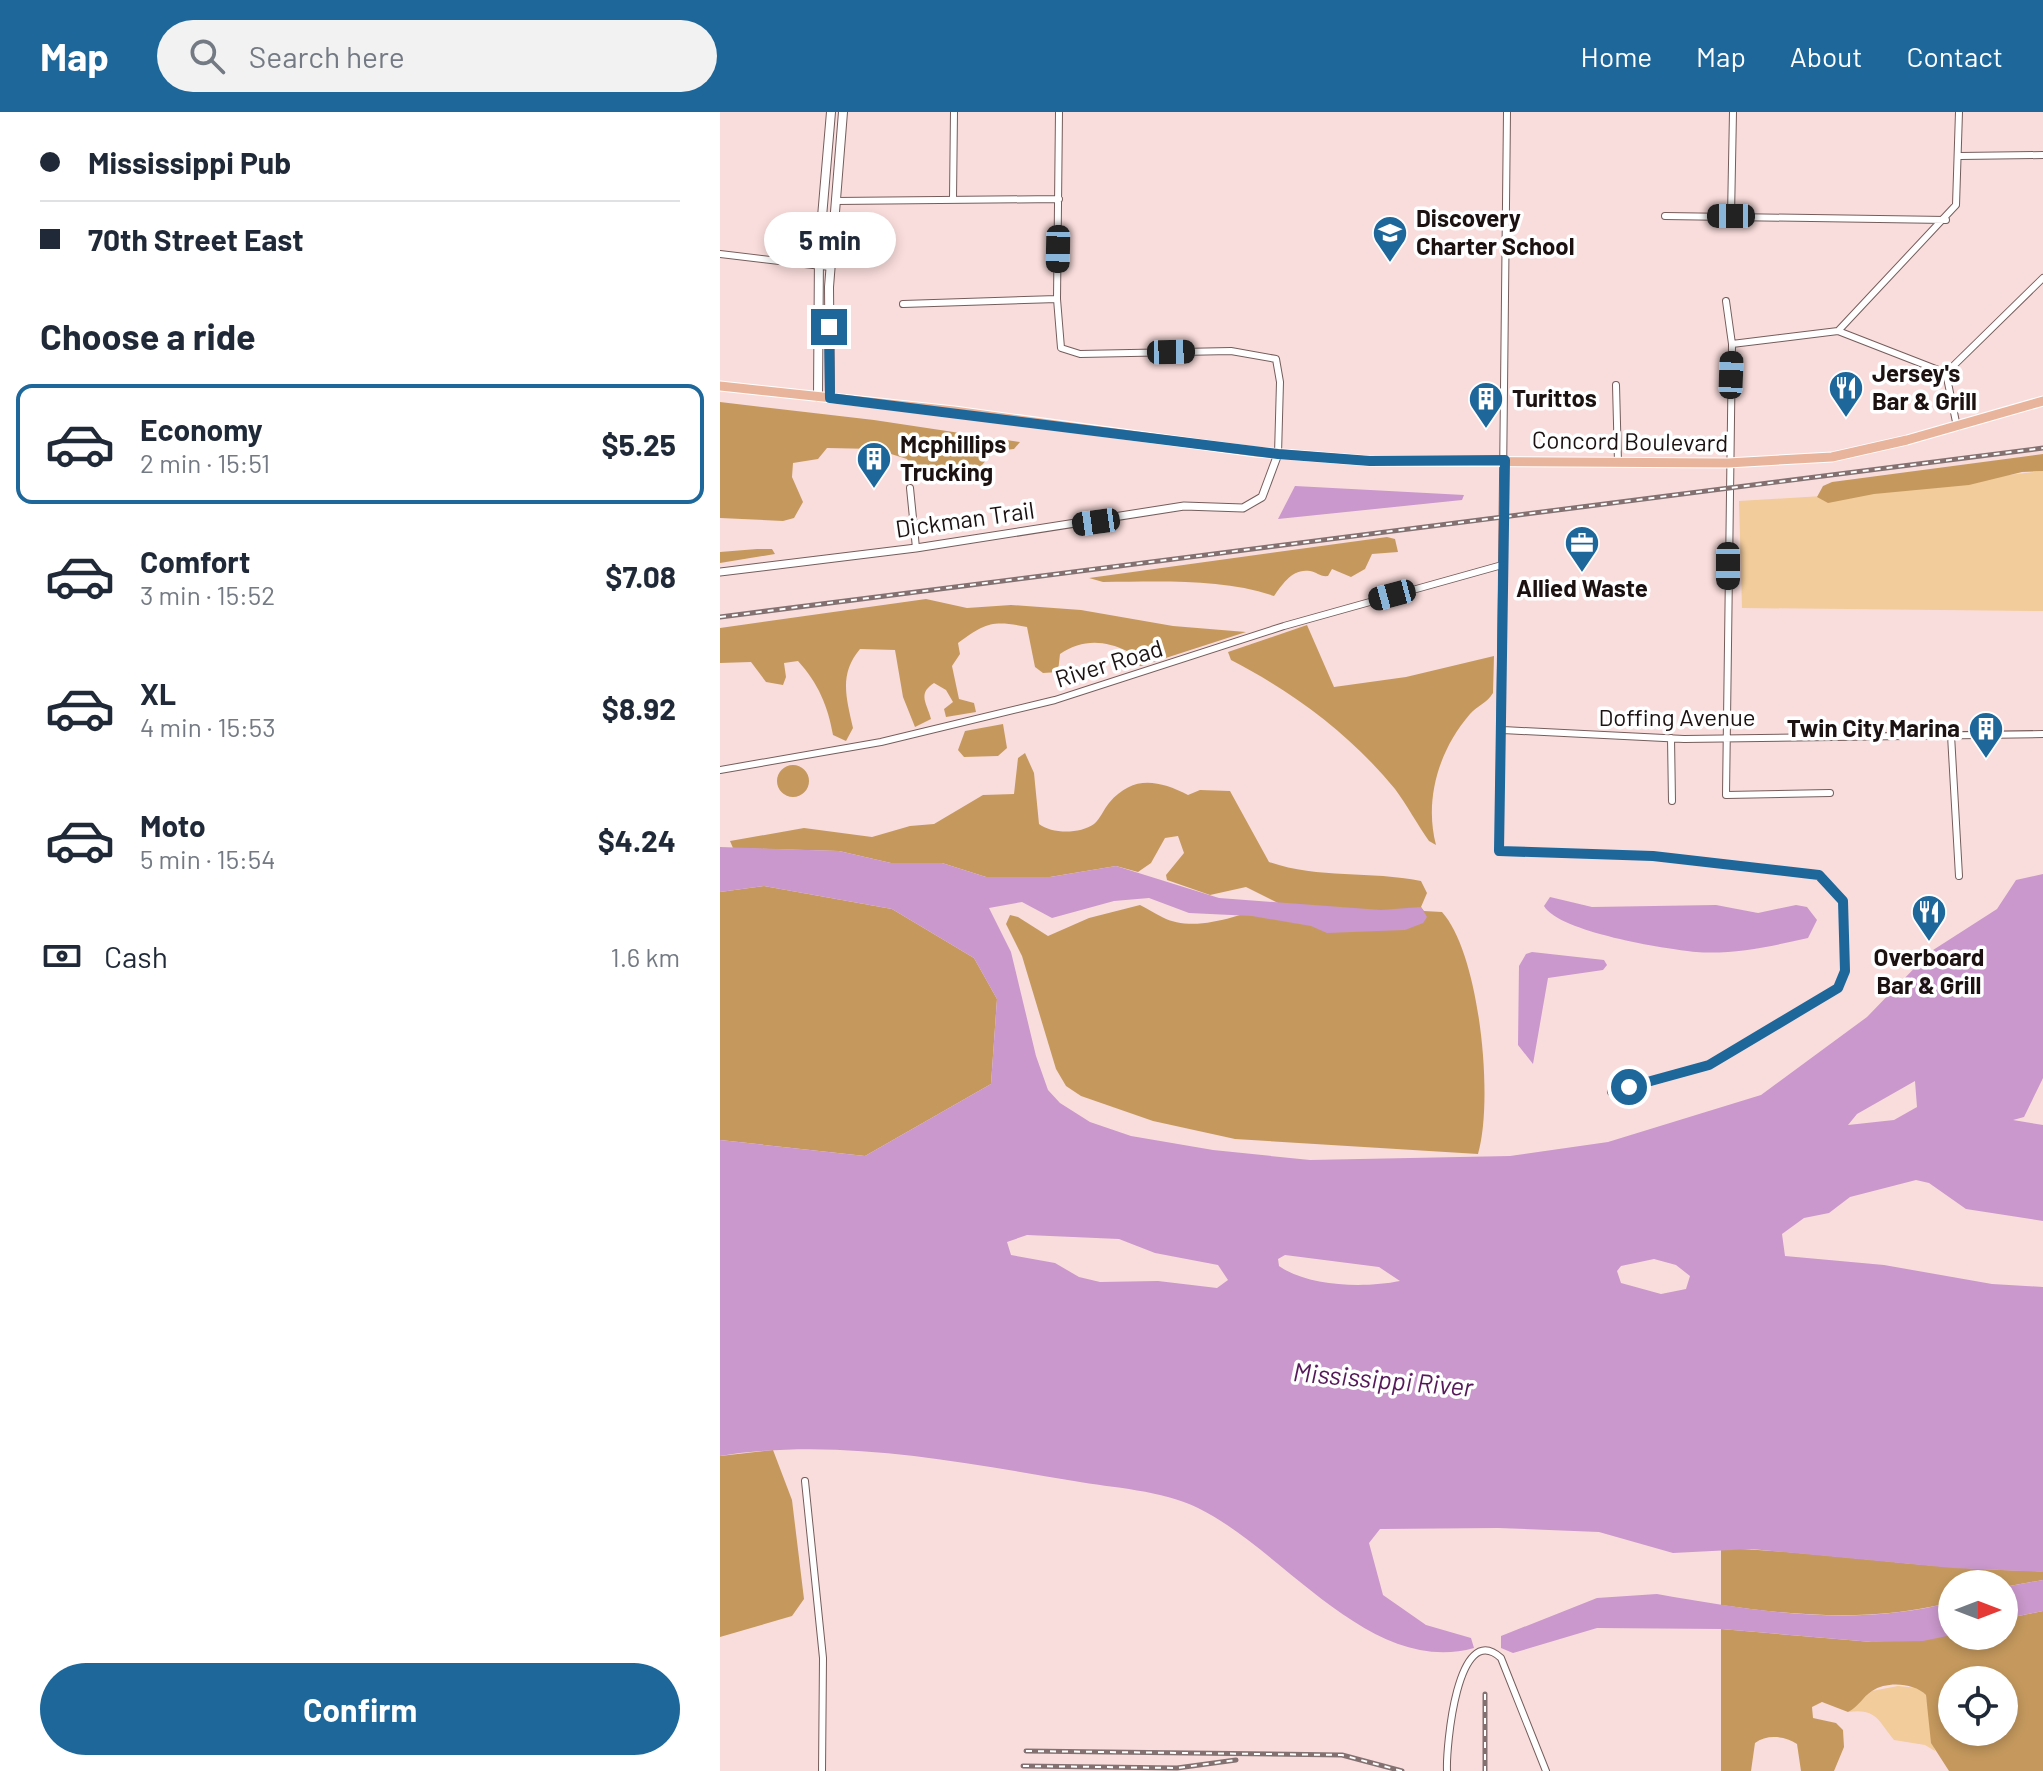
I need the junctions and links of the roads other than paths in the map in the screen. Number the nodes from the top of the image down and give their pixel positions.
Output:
1 (831, 112) edge
2 (843, 112) edge
3 (954, 112) edge
4 (1059, 112) edge
5 (1507, 112) edge
6 (1733, 112) edge
7 (1959, 112) edge
8 (2043, 155) edge
9 (1960, 156) junction
10 (953, 199) junction
11 (1059, 199) junction
12 (835, 201) junction
13 (1665, 216) dead end
14 (1731, 216) junction
15 (1946, 220) junction
16 (720, 254) edge
17 (819, 266) junction
18 (830, 267) junction
19 (2043, 278) edge
20 (1057, 299) junction
21 (1726, 301) dead end
22 (903, 304) dead end
23 (1838, 331) junction
24 (1732, 344) junction
25 (1946, 373) junction
26 (1616, 385) dead end
27 (720, 386) edge
28 (818, 397) junction
29 (830, 398) junction
30 (2043, 401) edge
31 (1957, 427) junction
32 (1278, 454) junction
33 (1505, 460) junction
34 (1618, 462) junction
35 (1728, 463) junction
36 (910, 488) dead end
37 (916, 548) junction
38 (1502, 565) junction
39 (720, 572) edge
40 (1503, 730) junction
41 (2043, 734) edge
42 (1951, 735) junction
43 (1726, 737) junction
44 (1671, 738) junction
45 (720, 770) edge
46 (1830, 793) dead end
47 (1672, 801) dead end
48 (1959, 876) dead end
49 (1611, 1092) dead end
50 (805, 1481) dead end
51 (822, 1771) edge
52 (1447, 1771) edge
53 (1546, 1771) edge

1 - 17 main road
2 - 12 main road
3 - 10 street
4 - 11 street
5 - 33 street
6 - 14 street
7 - 9 street
8 - 9 street
9 - 15 street
10 - 11 street
10 - 12 street
11 - 20 street
12 - 18 main road
13 - 14 street
14 - 15 street
15 - 23 street
16 - 17 street
17 - 18 street
17 - 28 main road
18 - 29 main road
19 - 25 street
20 - 22 street
20 - 32 street
21 - 24 street
23 - 24 street
23 - 25 street
24 - 35 street
25 - 31 street
26 - 34 street
27 - 28 main road, Concord Boulevard
28 - 29 main road, Concord Boulevard
29 - 32 main road, Concord Boulevard
30 - 31 main road, Concord Boulevard
31 - 35 main road, Concord Boulevard
32 - 33 main road, Concord Boulevard
32 - 37 street, Dickman Trail
33 - 34 main road, Concord Boulevard
33 - 38 street
34 - 35 main road, Concord Boulevard
35 - 43 street
36 - 37 street
37 - 39 street, Dickman Trail
38 - 40 street
38 - 45 street, River Road
40 - 44 street, Doffing Avenue
40 - 49 street
41 - 42 street, Doffing Avenue
42 - 43 street, Doffing Avenue
42 - 48 street
43 - 44 street, Doffing Avenue
43 - 46 street
44 - 47 street
50 - 51 street
52 - 53 street

